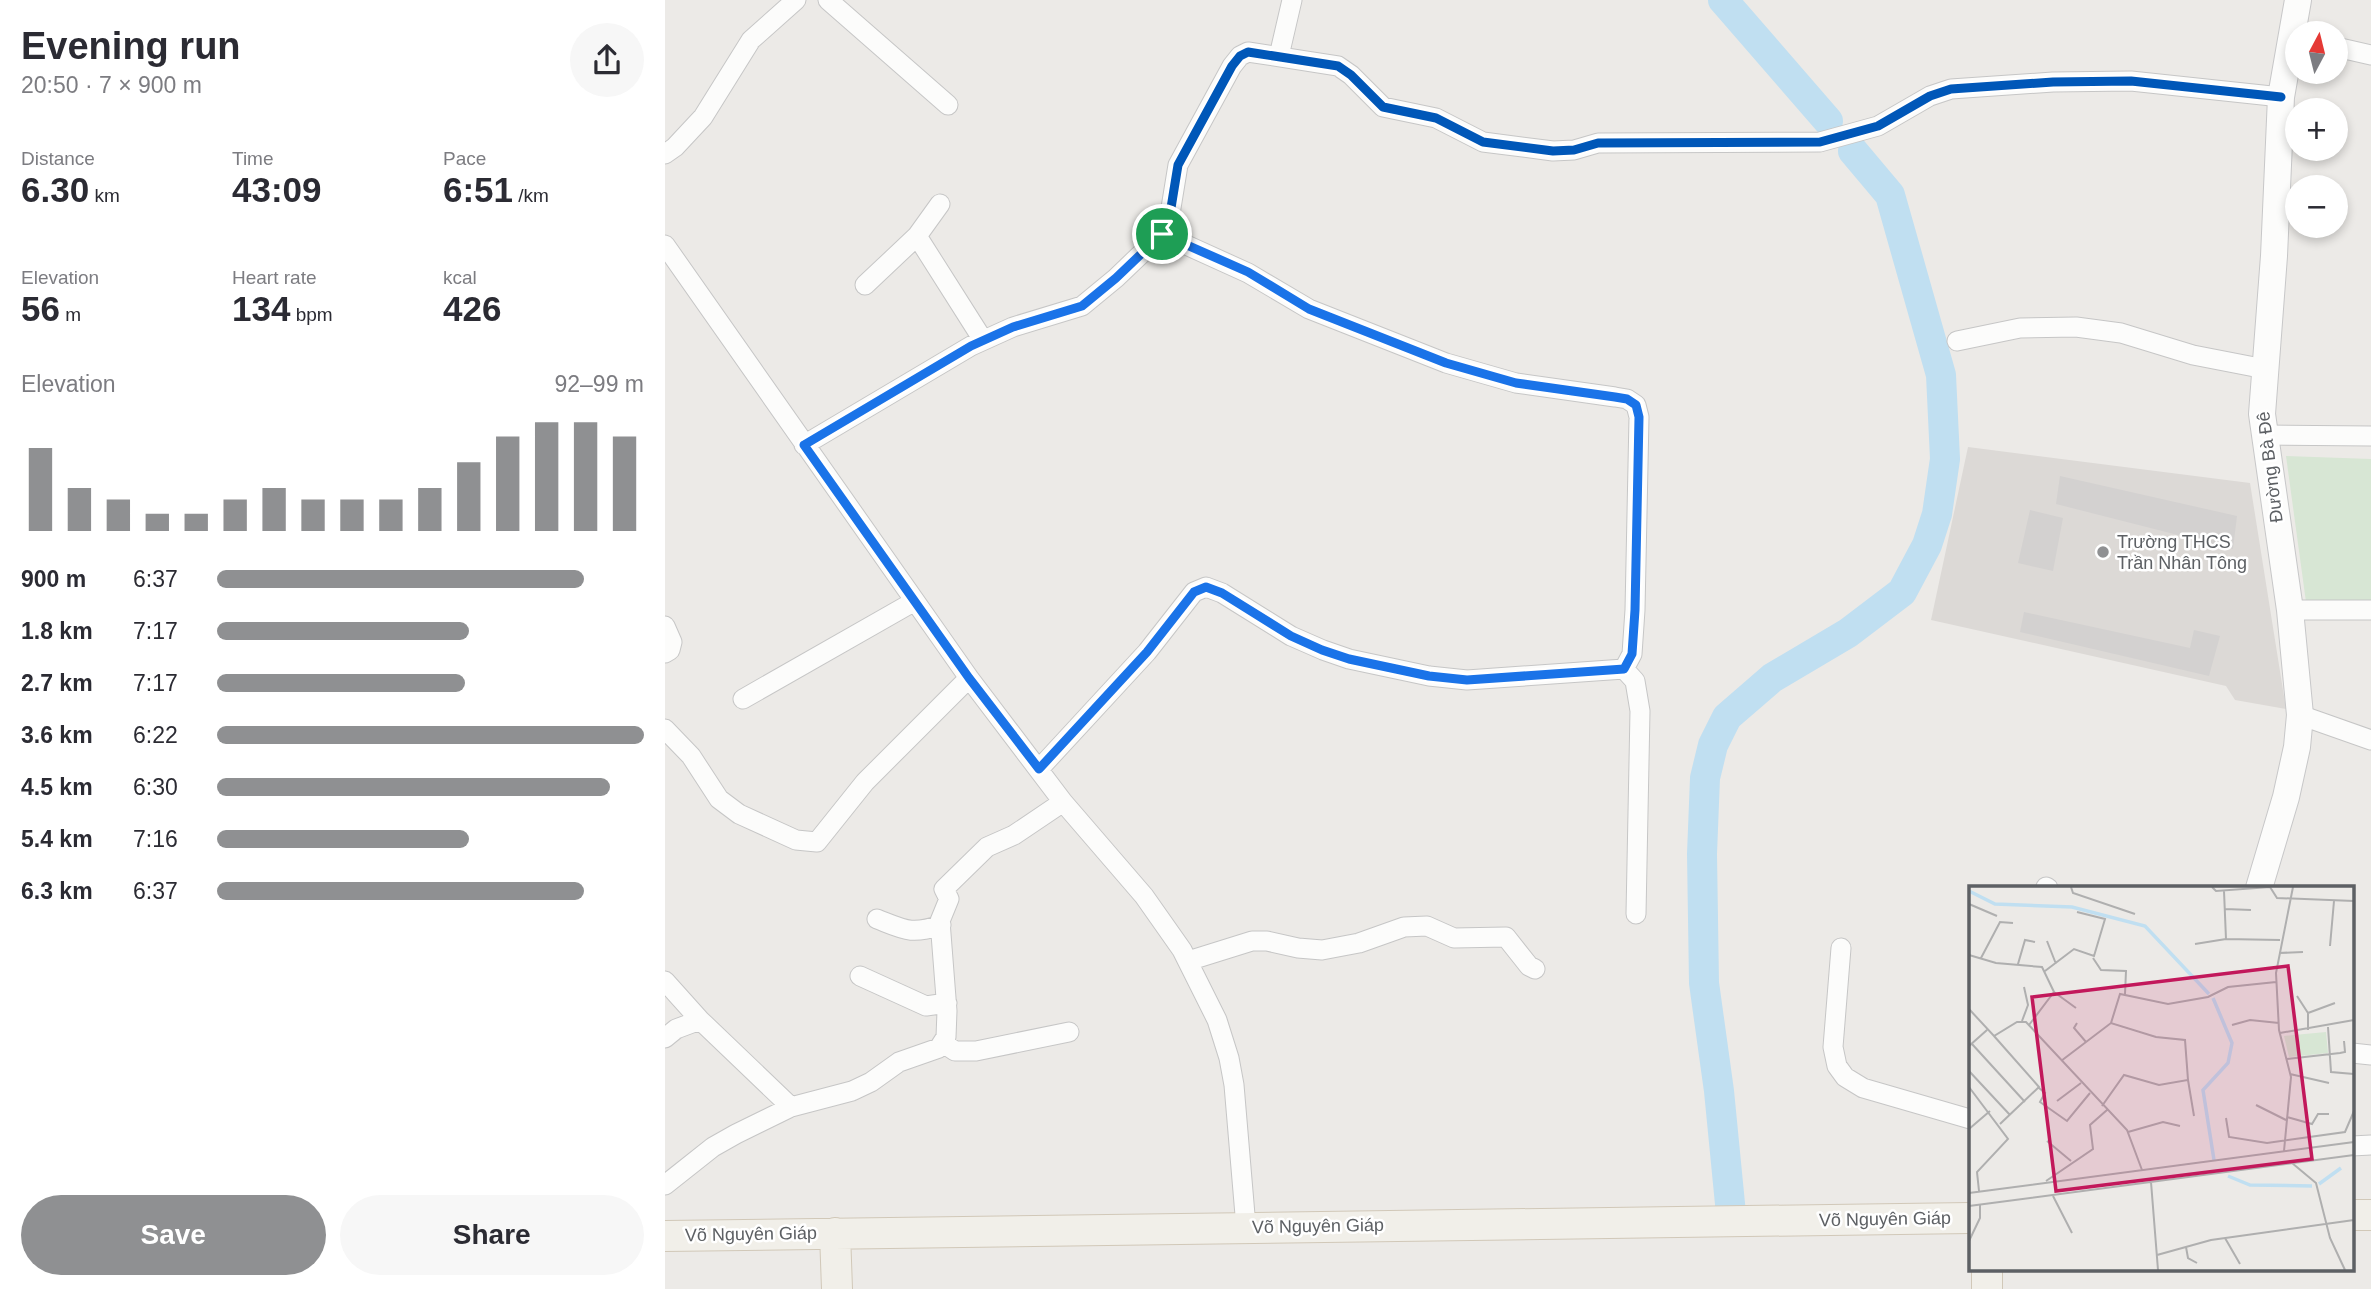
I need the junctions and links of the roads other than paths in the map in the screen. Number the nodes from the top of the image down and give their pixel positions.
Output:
1 (796, 0) edge
2 (828, 0) edge
3 (1292, 0) edge
4 (2298, 0) edge
5 (2296, 21) edge
6 (2349, 50) edge
7 (2371, 55) edge
8 (1279, 56) junction
9 (2285, 79) edge
10 (2281, 97) junction
11 (948, 105) dead end
12 (665, 154) edge
13 (940, 204) dead end
14 (1162, 234) junction
15 (917, 236) junction
16 (665, 245) edge
17 (865, 285) dead end
18 (983, 340) junction
19 (1957, 341) dead end
20 (2265, 369) junction
21 (2264, 435) junction
22 (2371, 436) edge
23 (804, 445) junction
24 (915, 601) junction
25 (2290, 610) junction
26 (2371, 610) edge
27 (665, 626) edge
28 (665, 653) edge
29 (1624, 669) junction
30 (969, 678) junction
31 (743, 699) dead end
32 (2300, 715) junction
33 (665, 729) edge
34 (2371, 740) edge
35 (1039, 769) junction
36 (1063, 802) junction
37 (2260, 886) edge
38 (1636, 914) dead end
39 (877, 919) dead end
40 (941, 925) junction
41 (1841, 948) dead end
42 (1188, 961) junction
43 (1535, 969) dead end
44 (860, 976) dead end
45 (665, 981) edge
46 (947, 1003) junction
47 (701, 1020) junction
48 (1069, 1032) dead end
49 (665, 1038) edge
50 (943, 1043) junction
51 (2353, 1053) edge
52 (2371, 1055) edge
53 (790, 1107) junction
54 (1969, 1119) edge
55 (2371, 1145) edge
56 (2353, 1146) edge
57 (665, 1185) edge
58 (2353, 1215) edge
59 (2371, 1215) edge
60 (1969, 1218) edge
61 (1246, 1227) junction
62 (835, 1233) junction
63 (665, 1236) edge
64 (837, 1289) edge

1 - 12 street
2 - 11 street
3 - 8 street
4 - 5 street, Đường Bà Đê
6 - 7 street
8 - 10 street
8 - 14 street
9 - 10 street, Đường Bà Đê
10 - 20 street, Đường Bà Đê
13 - 15 street
14 - 18 street
14 - 29 street
15 - 17 street
15 - 18 street
16 - 23 street
18 - 23 street
19 - 20 street
20 - 21 street, Đường Bà Đê
21 - 22 street
21 - 25 street, Đường Bà Đê
23 - 24 street
24 - 30 street
24 - 31 street
25 - 26 street
25 - 32 street, Đường Bà Đê
27 - 28 street
29 - 35 street
29 - 38 street
30 - 33 street
30 - 35 street
32 - 34 street
32 - 37 street, Đường Bà Đê
35 - 36 street
36 - 40 street
36 - 42 street
39 - 40 street
40 - 46 street
41 - 54 street
42 - 43 street
42 - 61 street
44 - 46 street
45 - 47 street
46 - 50 street
47 - 49 street
47 - 53 street
48 - 50 street
50 - 53 street
51 - 52 street
53 - 57 street
55 - 56 street
58 - 59 main road
60 - 61 main road, Võ Nguyên Giáp
61 - 62 main road, Võ Nguyên Giáp
62 - 63 main road, Võ Nguyên Giáp
62 - 64 main road

